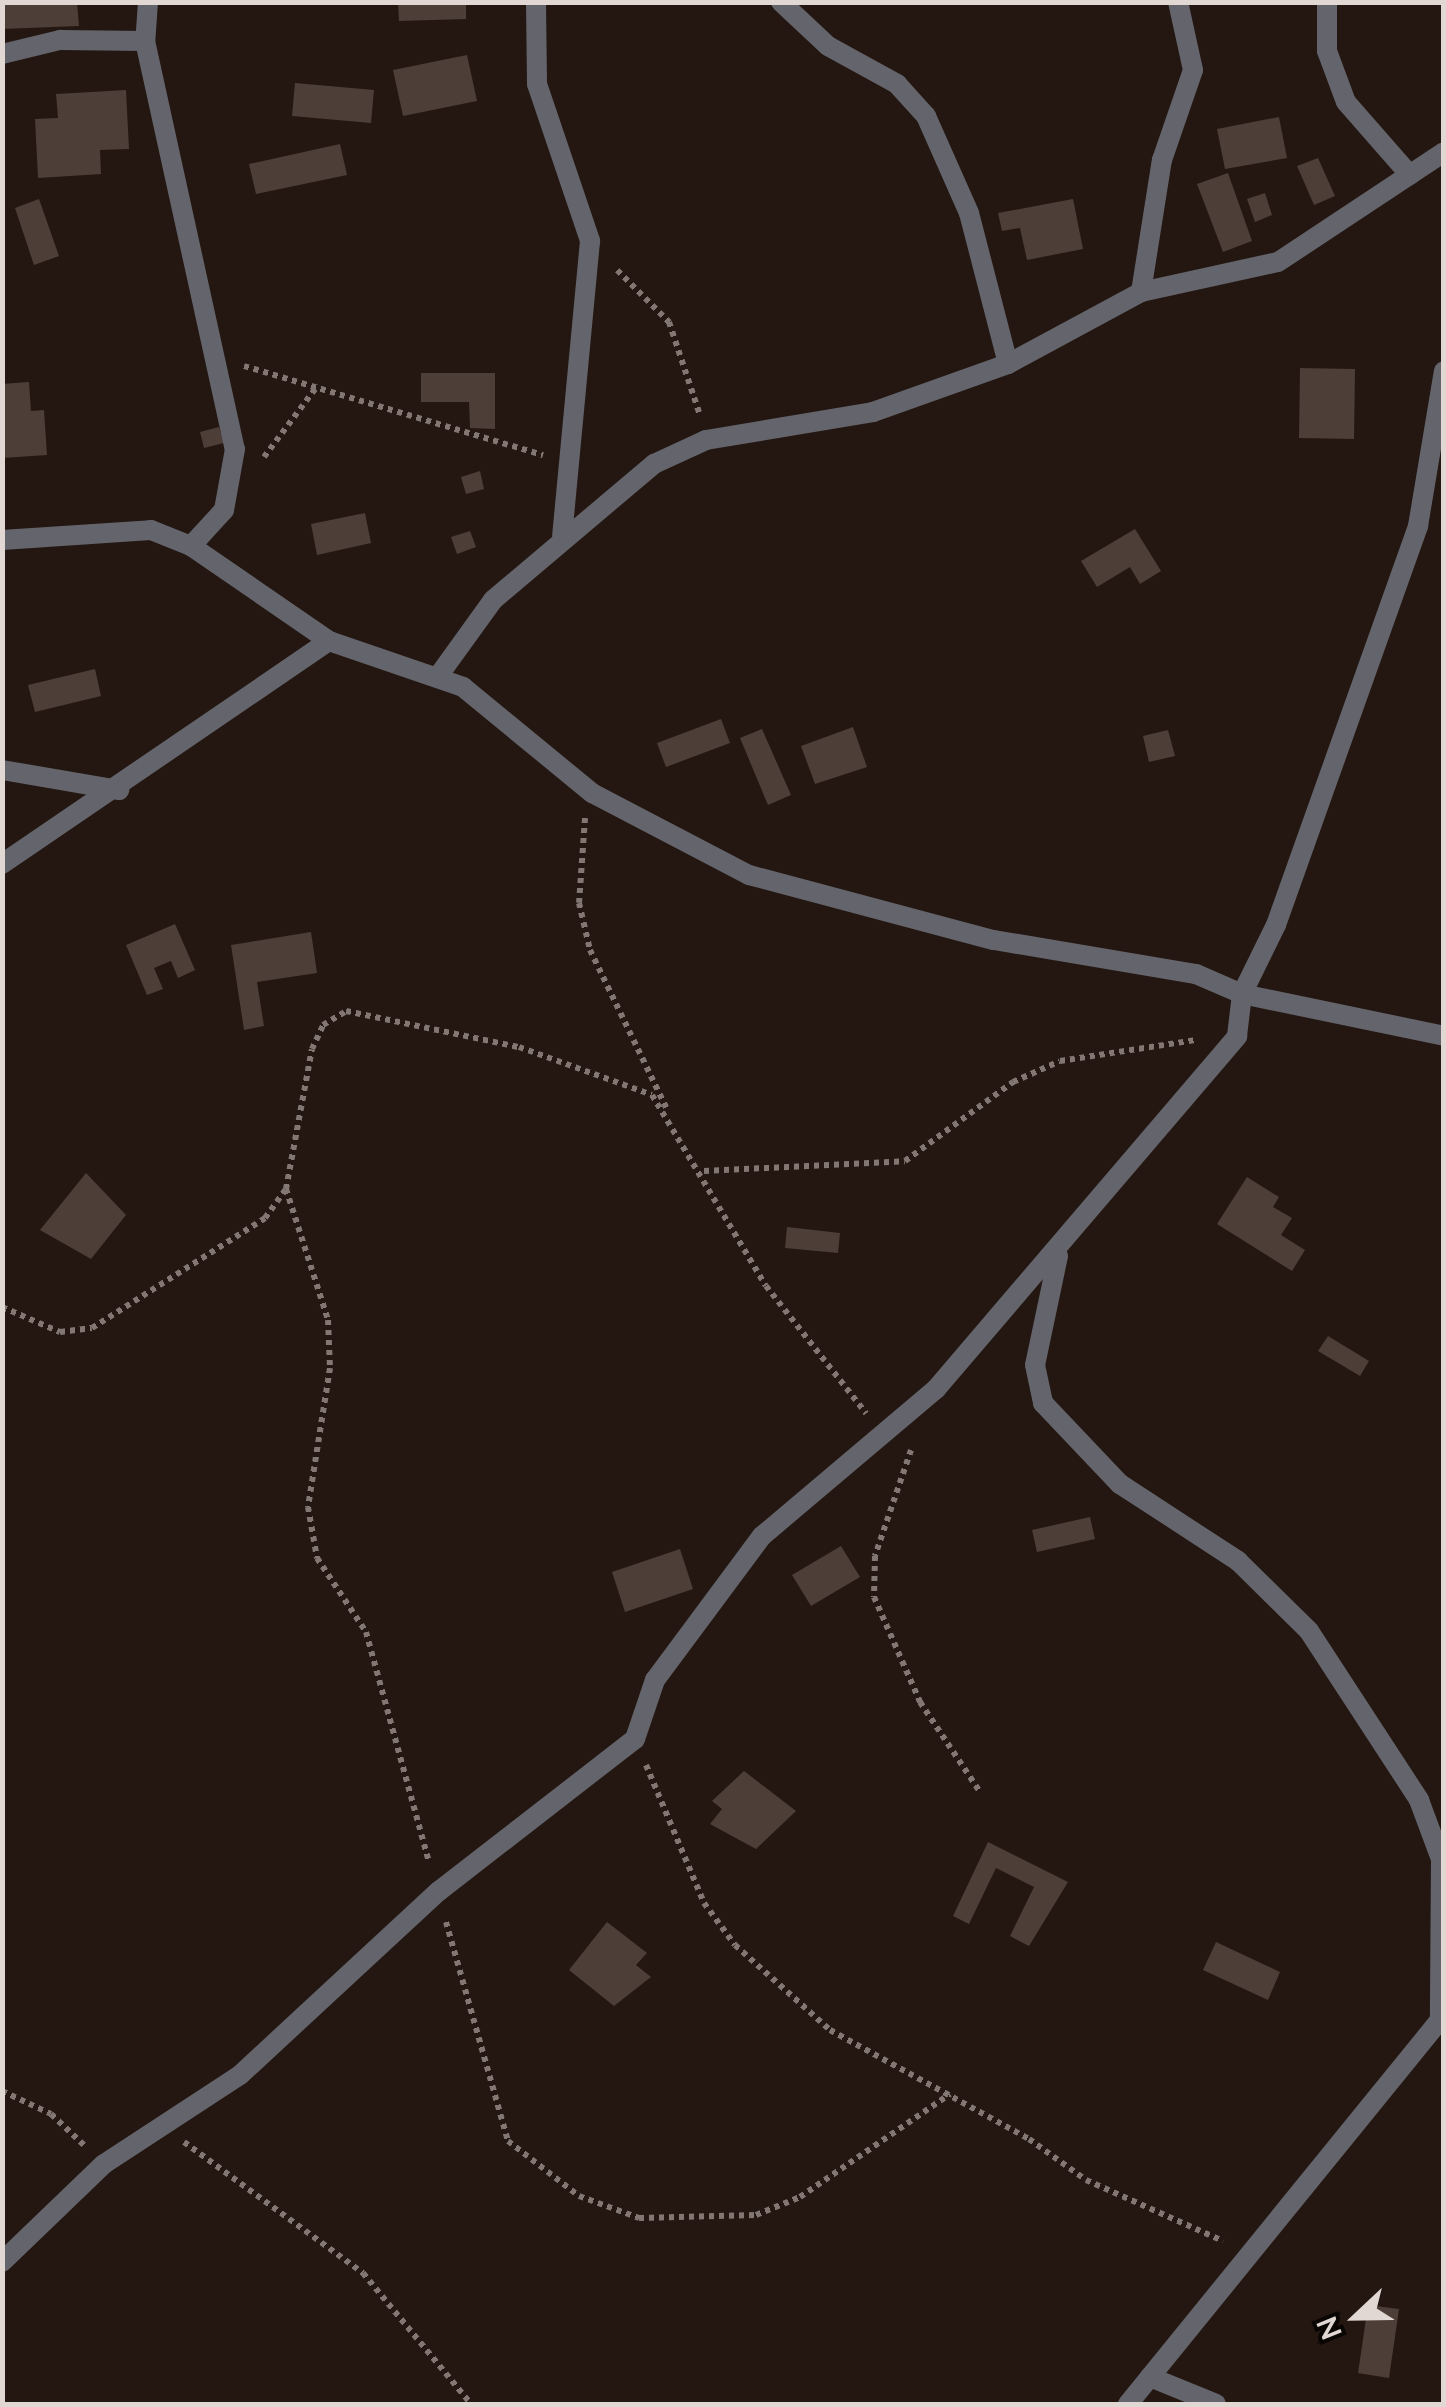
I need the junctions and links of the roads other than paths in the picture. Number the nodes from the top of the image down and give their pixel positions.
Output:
1 (148, 2) edge
2 (536, 2) edge
3 (781, 2) edge
4 (1178, 2) edge
5 (1327, 2) edge
6 (145, 41) junction
7 (2, 54) edge
8 (1444, 152) edge
9 (1410, 175) junction
10 (1141, 292) junction
11 (1008, 364) junction
12 (1444, 371) edge
13 (562, 536) junction
14 (2, 540) edge
15 (191, 546) junction
16 (329, 641) junction
17 (439, 675) junction
18 (2, 770) edge
19 (119, 790) junction
20 (2, 864) edge
21 (1242, 994) junction
22 (1444, 1036) edge
23 (1058, 1254) junction
24 (1442, 2017) edge
25 (2, 2262) edge
26 (1150, 2377) junction
27 (1128, 2404) edge
28 (1216, 2404) edge

1 - 6 street
2 - 13 street
3 - 11 street
4 - 10 street
5 - 9 street
6 - 7 street
6 - 15 street
8 - 9 street
9 - 10 street
10 - 11 street
11 - 13 street
12 - 21 street
13 - 17 street
14 - 15 street
15 - 16 street
16 - 17 street
16 - 19 street
17 - 21 street
18 - 19 street
19 - 20 street
21 - 22 street
21 - 23 street
23 - 24 street
23 - 25 street
24 - 26 street
26 - 27 street
26 - 28 street

